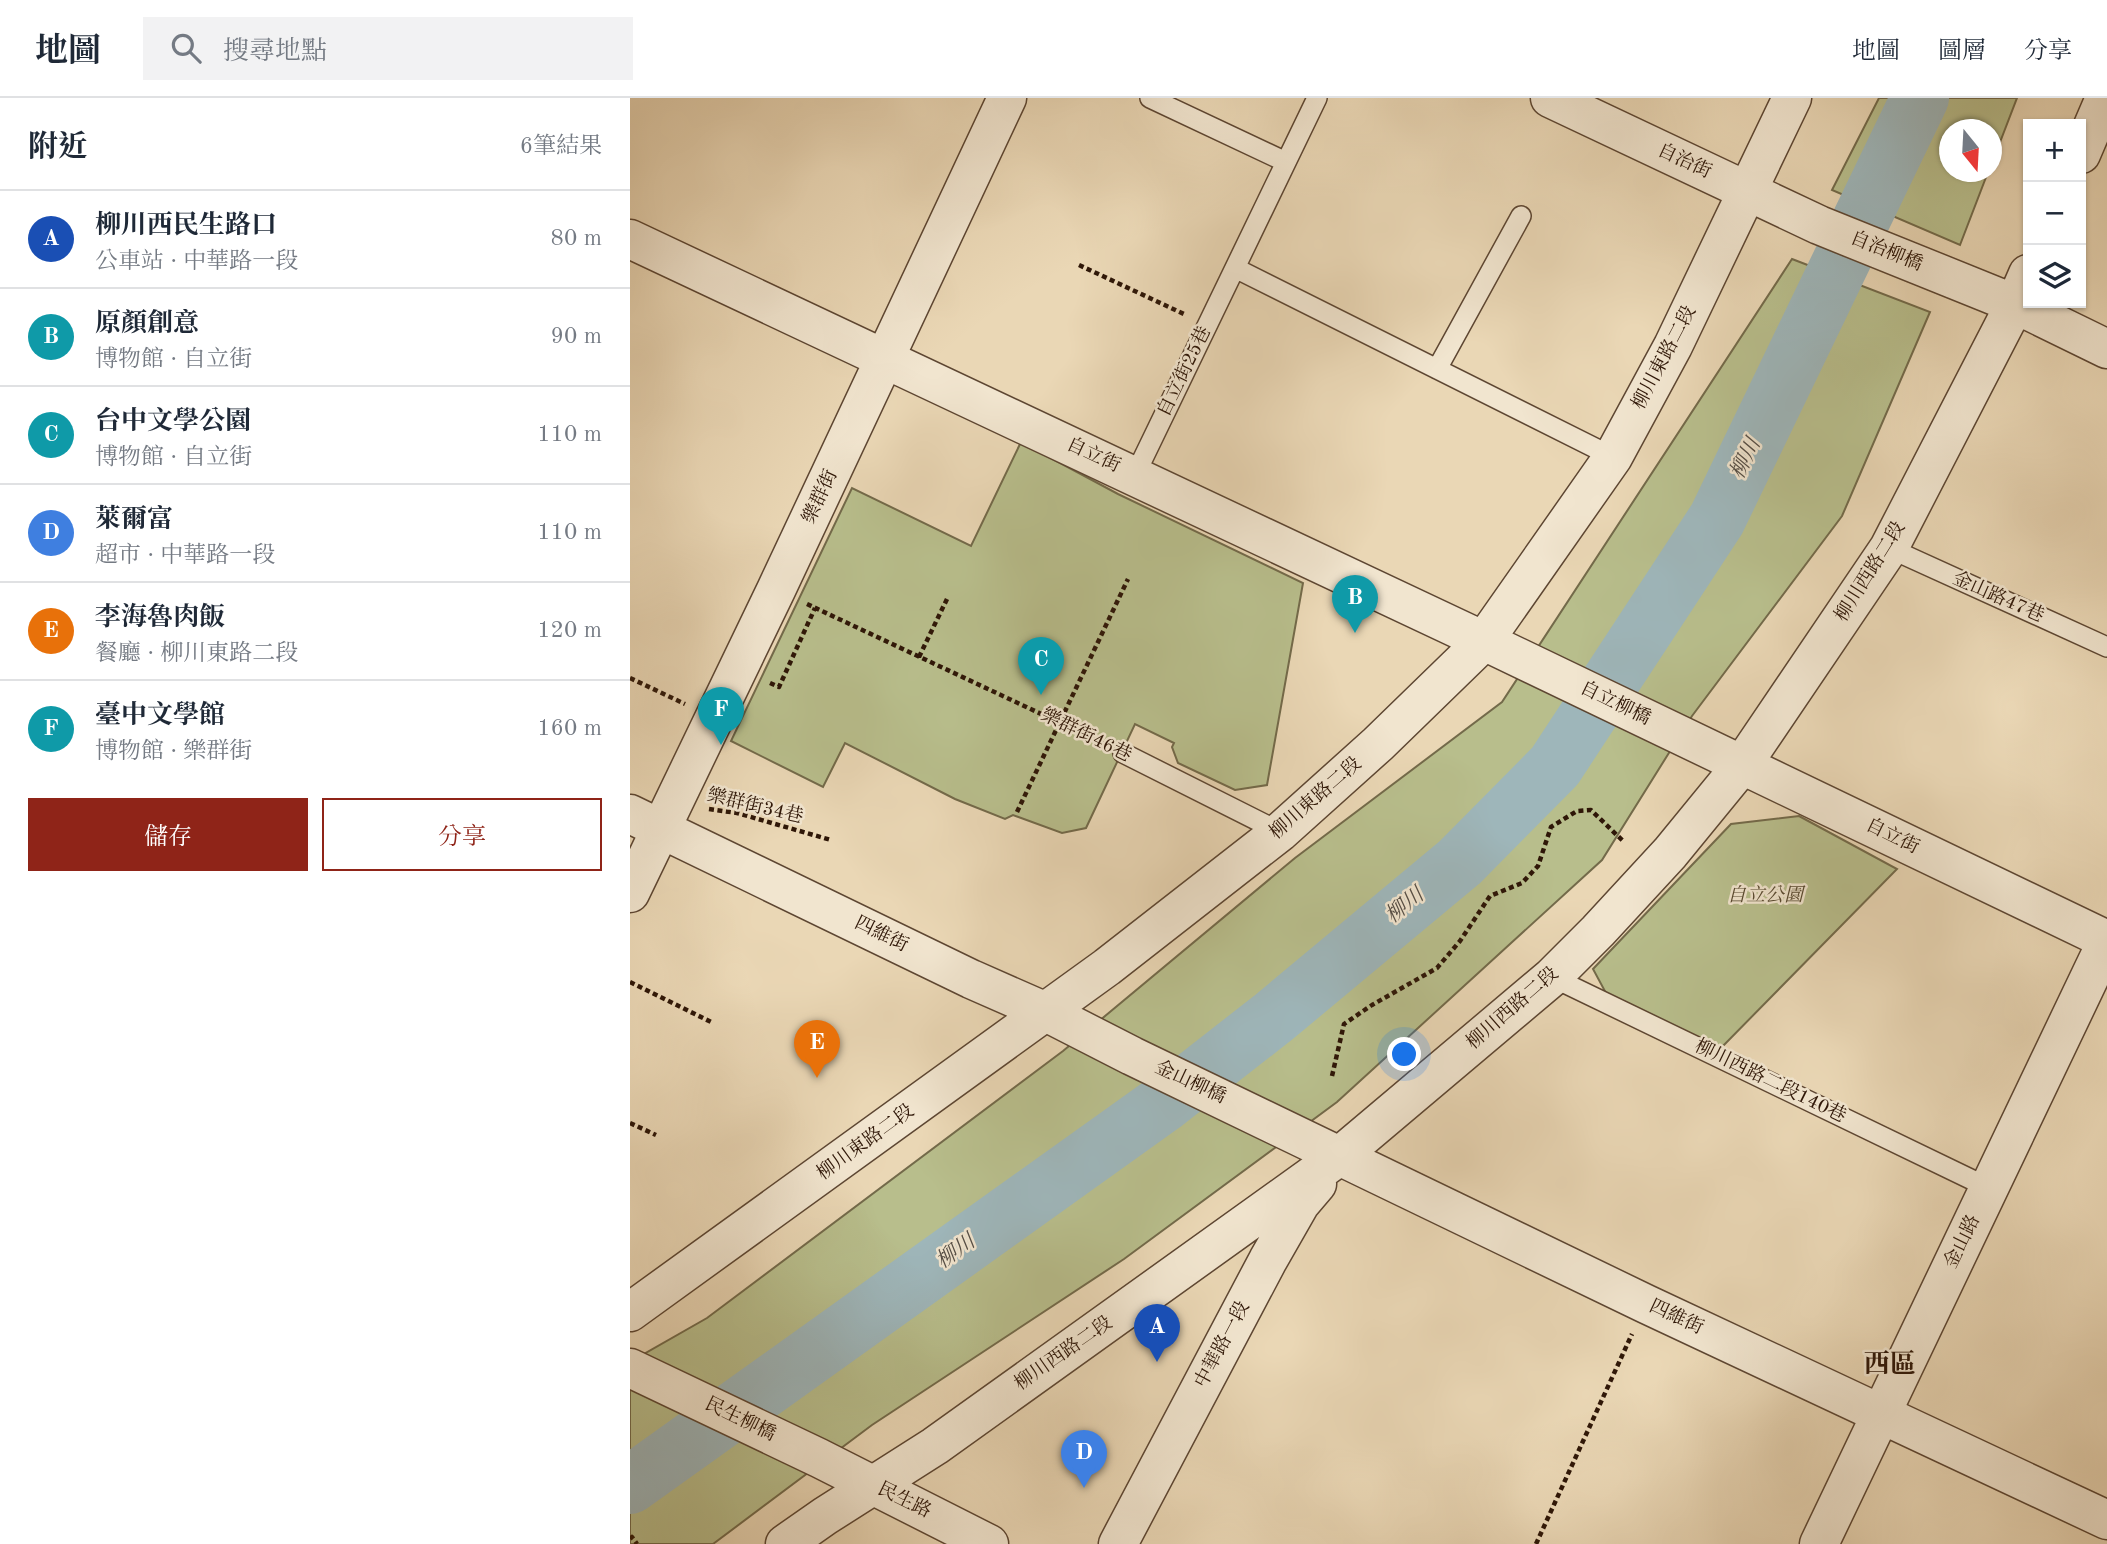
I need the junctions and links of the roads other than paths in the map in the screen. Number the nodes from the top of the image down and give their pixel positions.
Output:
1 (1007, 98) edge
2 (1150, 98) edge
3 (1317, 98) edge
4 (1550, 98) edge
5 (1792, 98) edge
6 (2105, 98) edge
7 (2086, 142) edge
8 (1286, 162) junction
9 (1746, 191) junction
10 (1521, 216) dead end
11 (1819, 225) joint
12 (630, 239) edge
13 (1235, 268) junction
14 (2022, 289) edge
15 (2107, 349) edge
16 (886, 359) junction
17 (1437, 369) junction
18 (1613, 457) junction
19 (1135, 475) junction
20 (1889, 548) junction
21 (1484, 641) junction
22 (2107, 648) edge
23 (1554, 674) joint
24 (1676, 734) joint
25 (1123, 753) road end
26 (1742, 765) junction
27 (655, 816) edge
28 (1280, 832) junction
29 (630, 893) edge
30 (2107, 941) edge
31 (1552, 977) junction
32 (1046, 1012) junction
33 (1132, 1056) joint
34 (1248, 1111) joint
35 (1340, 1155) junction
36 (1989, 1188) junction
37 (630, 1312) edge
38 (645, 1375) edge
39 (1881, 1413) junction
40 (819, 1458) joint
41 (874, 1486) junction
42 (2107, 1520) edge
43 (785, 1544) edge
44 (989, 1544) edge
45 (1118, 1544) edge
46 (1819, 1544) edge

1 - 16 street, 樂群街
2 - 8 lane
3 - 8 lane, 自立街25巷
4 - 9 street, 自治街
5 - 9 street, 柳川東路二段
6 - 7 street
8 - 13 lane, 自立街25巷
9 - 11 street, 自治街
9 - 18 street, 柳川東路二段
10 - 17 lane
11 - 14 street, 自治柳橋
12 - 16 street, 自立街
13 - 17 lane
13 - 19 lane, 自立街25巷
14 - 15 street
14 - 20 street, 柳川西路二段
16 - 19 street, 自立街
16 - 27 street, 樂群街
17 - 18 lane
18 - 21 street, 柳川東路二段
19 - 21 street, 自立街
20 - 22 lane, 金山路47巷
20 - 26 street, 柳川西路二段
21 - 23 street, 自立街
21 - 28 street, 柳川東路二段
23 - 24 street, 自立柳橋
24 - 26 street, 自立街
25 - 28 lane, 樂群街46巷
26 - 30 street, 自立街
26 - 31 street, 柳川西路二段
27 - 29 street, 樂群街
27 - 32 street, 四維街
28 - 32 street, 柳川東路二段
30 - 36 street, 金山路
31 - 35 street, 柳川西路二段
31 - 36 lane, 柳川西路二段140巷
32 - 33 street, 四維街
32 - 37 street, 柳川東路二段
33 - 34 street, 金山柳橋
34 - 35 street, 四維街
35 - 39 street, 四維街
35 - 41 street, 柳川西路二段
35 - 45 street, 中華路一段
36 - 39 street, 金山路
38 - 40 street, 民生柳橋
39 - 42 street, 四維街
39 - 46 street, 金山路
40 - 41 street, 民生路
41 - 43 street, 柳川西路二段
41 - 44 street, 民生路

